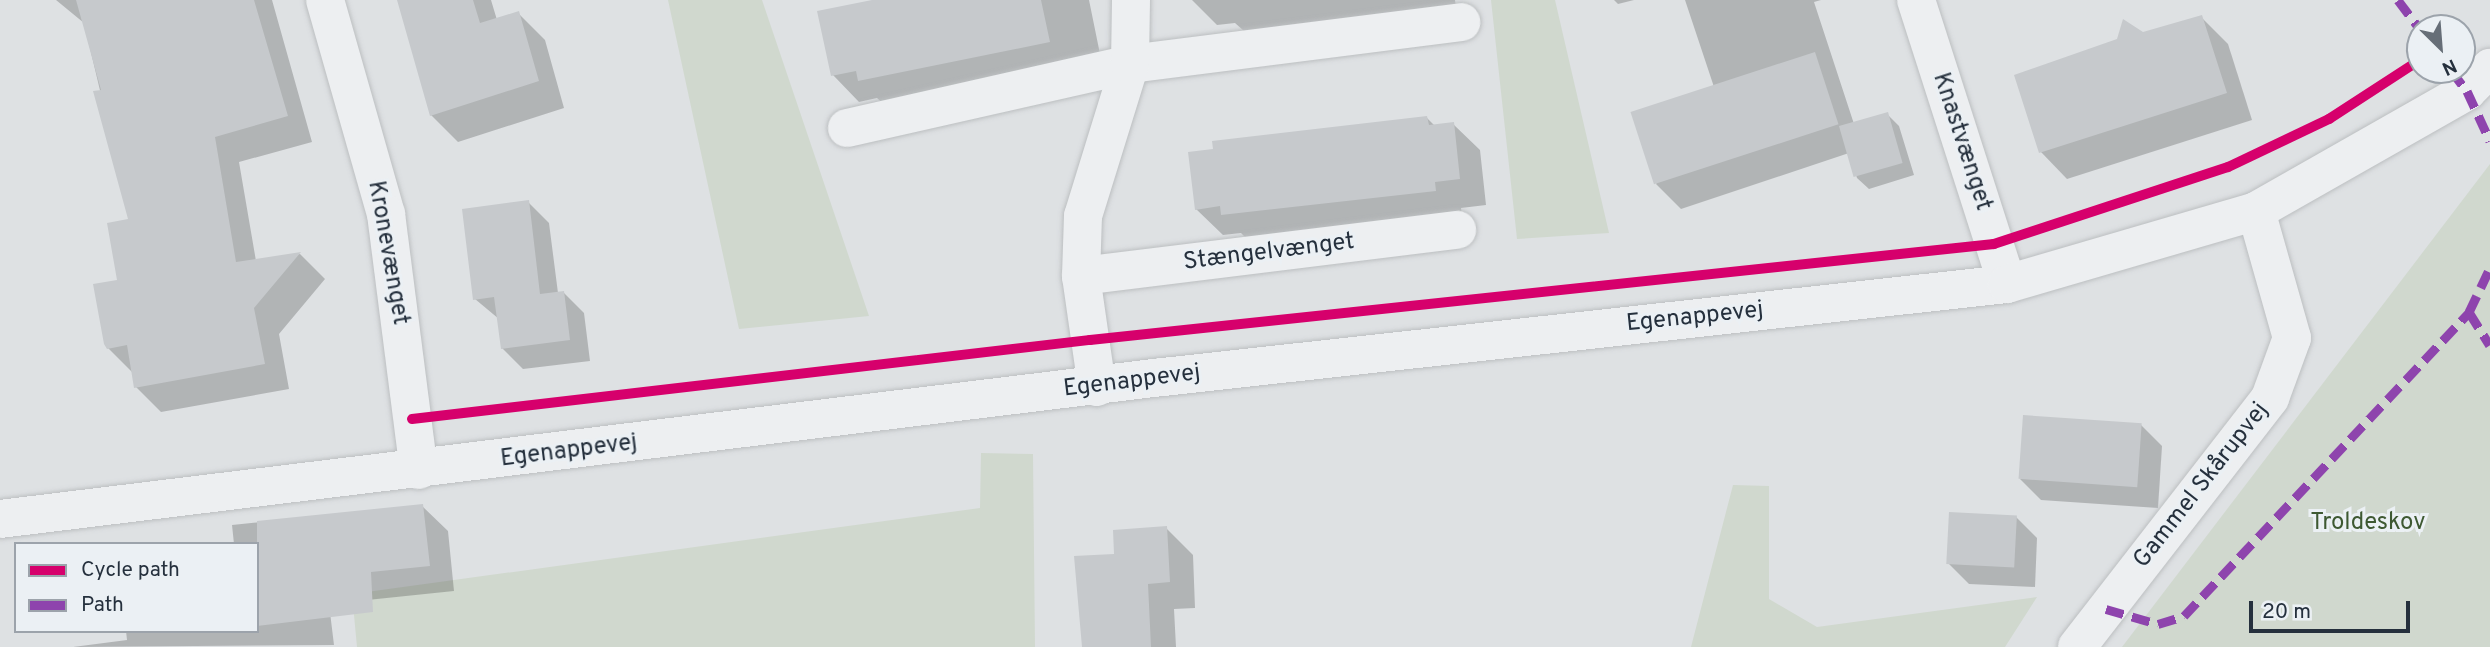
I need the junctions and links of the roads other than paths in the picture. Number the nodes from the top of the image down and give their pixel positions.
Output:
1 (325, 0) edge
2 (1131, 0) edge
3 (1916, 0) edge
4 (1461, 22) dead end
5 (1130, 64) junction
6 (2490, 68) edge
7 (847, 128) dead end
8 (2256, 211) junction
9 (1457, 230) dead end
10 (1081, 276) junction
11 (2007, 284) junction
12 (1097, 387) junction
13 (419, 470) junction
14 (0, 519) edge
15 (2077, 647) edge

1 - 13 street, Kronevænget
2 - 5 street
3 - 11 street, Knastvænget
4 - 5 street
5 - 7 street
5 - 10 street
6 - 8 street
8 - 11 street, Egenappevej
8 - 15 street, Gammel Skårupvej
9 - 10 street, Stængelvænget
10 - 12 street
11 - 12 street, Egenappevej
12 - 13 street, Egenappevej
13 - 14 street, Egenappevej

